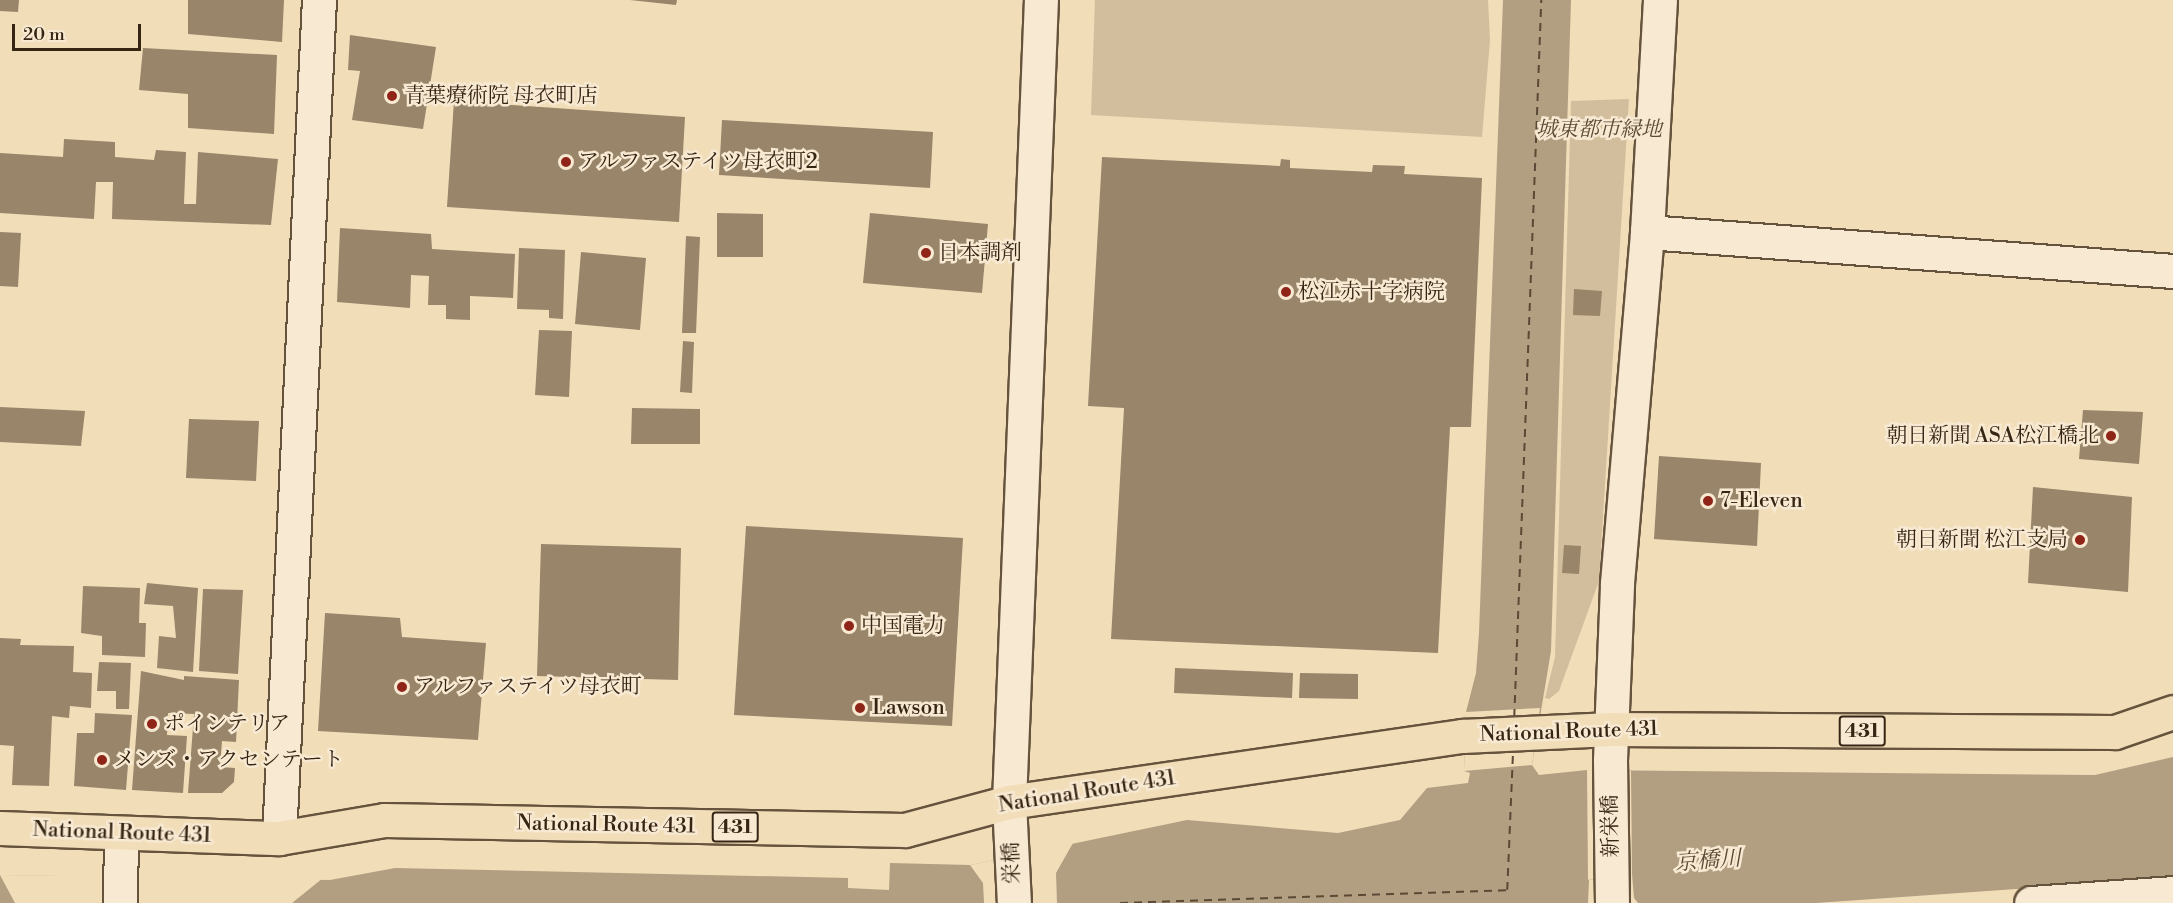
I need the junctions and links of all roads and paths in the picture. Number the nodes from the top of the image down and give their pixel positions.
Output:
1 (320, 0) edge
2 (1041, 0) edge
3 (1660, 0) edge
4 (1647, 232) junction
5 (2173, 271) edge
6 (2173, 712) edge
7 (1611, 745) junction
8 (1010, 813) junction
9 (0, 828) edge
10 (121, 834) junction
11 (279, 838) junction
12 (120, 887) edge
13 (2173, 893) edge
14 (1612, 897) edge
15 (1014, 903) edge
16 (2031, 903) edge

1 - 11 street
2 - 8 street, 栄橋
3 - 4 street, 新栄橋
4 - 5 street
4 - 7 street, 新栄橋
6 - 7 highway, National Route 431 / 431
7 - 8 highway, National Route 431 / 431
7 - 14 street, 新栄橋
8 - 11 highway, National Route 431 / 431
8 - 15 street, 栄橋
9 - 10 highway, National Route 431 / 431
10 - 11 highway, National Route 431 / 431
10 - 12 street
13 - 16 street

